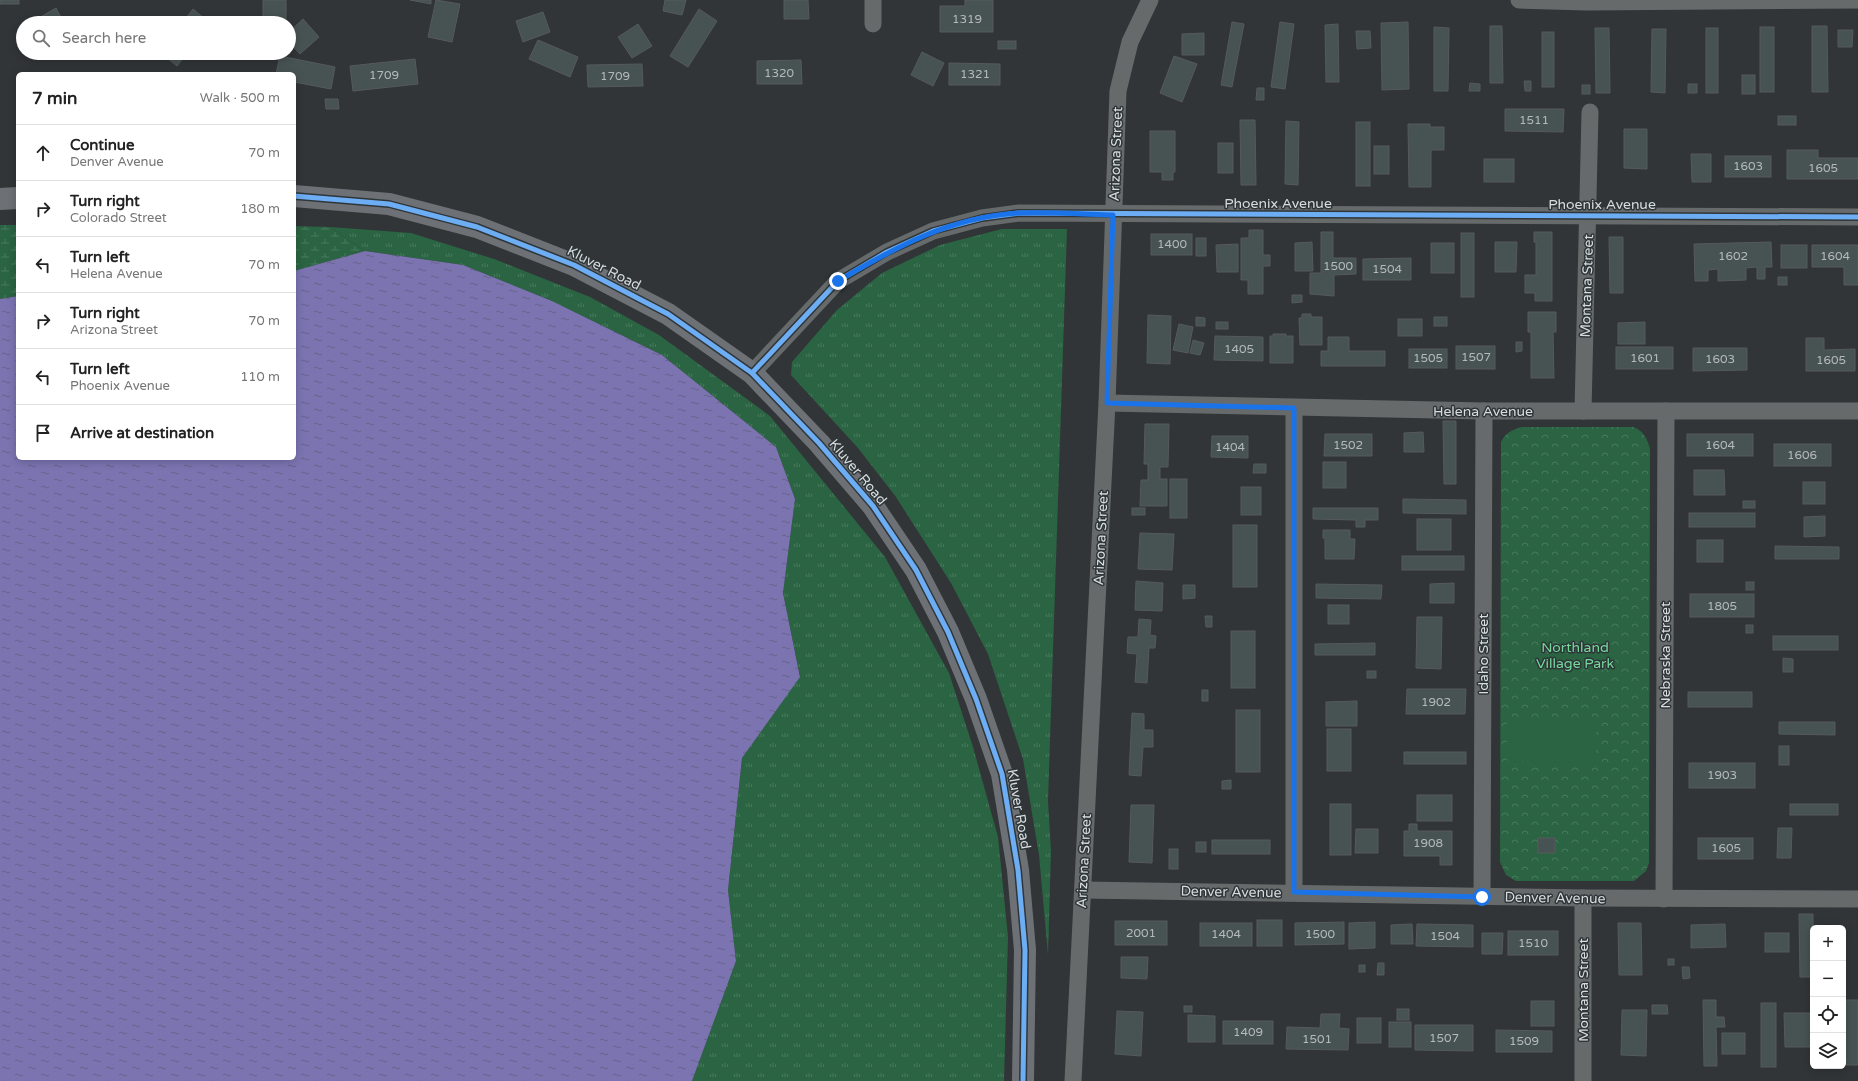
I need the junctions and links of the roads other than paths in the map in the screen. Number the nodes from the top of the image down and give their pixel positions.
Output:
1 (873, 0) edge
2 (1150, 0) edge
3 (1519, 0) edge
4 (1858, 0) edge
5 (1587, 1) edge
6 (873, 24) dead end
7 (1590, 112) dead end
8 (296, 196) edge
9 (16, 198) edge
10 (0, 199) edge
11 (1113, 215) junction
12 (1589, 215) junction
13 (1858, 217) edge
14 (752, 373) junction
15 (1107, 403) junction
16 (1294, 408) junction
17 (1484, 411) junction
18 (1583, 411) junction
19 (1666, 411) junction
20 (1858, 411) edge
21 (1083, 890) junction
22 (1294, 892) junction
23 (1482, 897) junction
24 (1582, 898) junction
25 (1664, 899) junction
26 (1858, 899) edge
27 (1023, 1081) edge
28 (1073, 1081) edge
29 (1583, 1081) edge

1 - 6 street
2 - 11 street, Arizona Street
3 - 5 street
4 - 5 street
7 - 12 street, Montana Street
8 - 14 street, Kluver Road
9 - 10 street
11 - 12 street, Phoenix Avenue
11 - 14 street, Phoenix Avenue
11 - 15 street, Arizona Street
12 - 13 street, Phoenix Avenue
12 - 18 street, Montana Street
14 - 27 street, Kluver Road
15 - 16 street, Helena Avenue
15 - 21 street, Arizona Street
16 - 17 street, Helena Avenue
16 - 22 street
17 - 18 street, Helena Avenue
17 - 23 street, Idaho Street
18 - 19 street, Helena Avenue
19 - 20 street, Helena Avenue
19 - 25 street, Nebraska Street
21 - 22 street, Denver Avenue
21 - 28 street, Arizona Street
22 - 23 street, Denver Avenue
23 - 24 street, Denver Avenue
24 - 25 street, Denver Avenue
24 - 29 street, Montana Street
25 - 26 street, Denver Avenue

